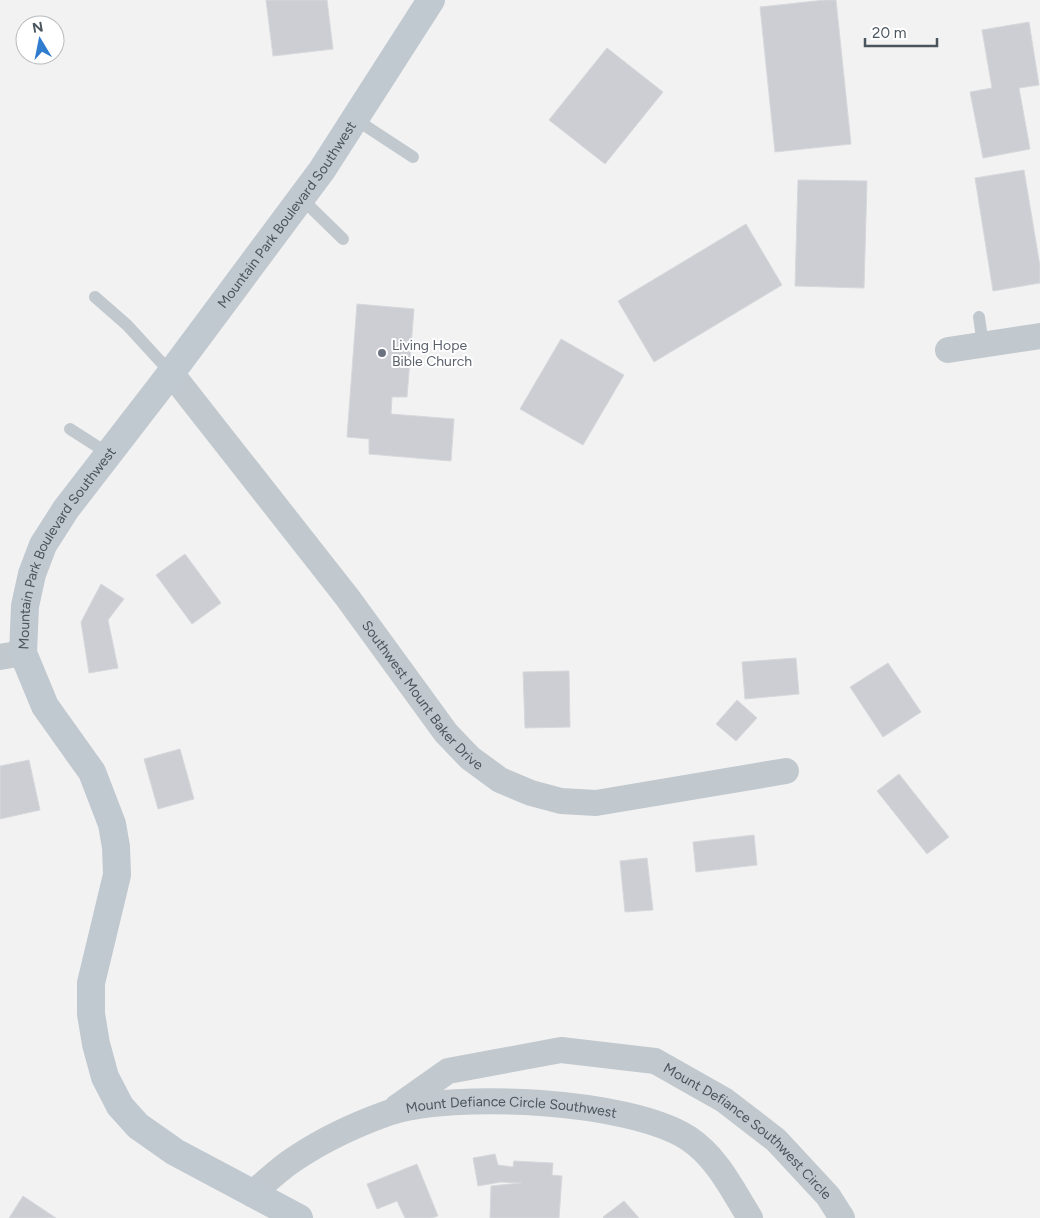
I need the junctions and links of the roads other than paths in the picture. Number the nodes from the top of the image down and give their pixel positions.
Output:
1 (431, 0) edge
2 (355, 119) junction
3 (413, 157) dead end
4 (301, 198) junction
5 (343, 239) dead end
6 (95, 297) dead end
7 (979, 316) dead end
8 (1040, 336) edge
9 (983, 345) junction
10 (948, 350) dead end
11 (171, 373) junction
12 (70, 429) dead end
13 (108, 454) junction
14 (12, 655) edge
15 (786, 771) dead end
16 (388, 1113) junction
17 (252, 1194) junction
18 (299, 1218) edge
19 (750, 1218) edge
20 (842, 1218) edge

1 - 2 street, Mountain Park Boulevard Southwest
2 - 3 lane
2 - 4 street, Mountain Park Boulevard Southwest
4 - 5 lane
4 - 11 street, Mountain Park Boulevard Southwest
6 - 11 lane
7 - 9 lane
8 - 9 street
9 - 10 street
11 - 13 street, Mountain Park Boulevard Southwest
11 - 15 street, Southwest Mount Baker Drive
12 - 13 lane
13 - 14 street, Mountain Park Boulevard Southwest
14 - 17 street, Mountain Park Boulevard Southwest
16 - 17 street, Mount Defiance Circle Southwest
16 - 19 street, Mount Defiance Circle Southwest
16 - 20 street, Mount Defiance Southwest Circle
17 - 18 street, Mountain Park Boulevard Southwest

